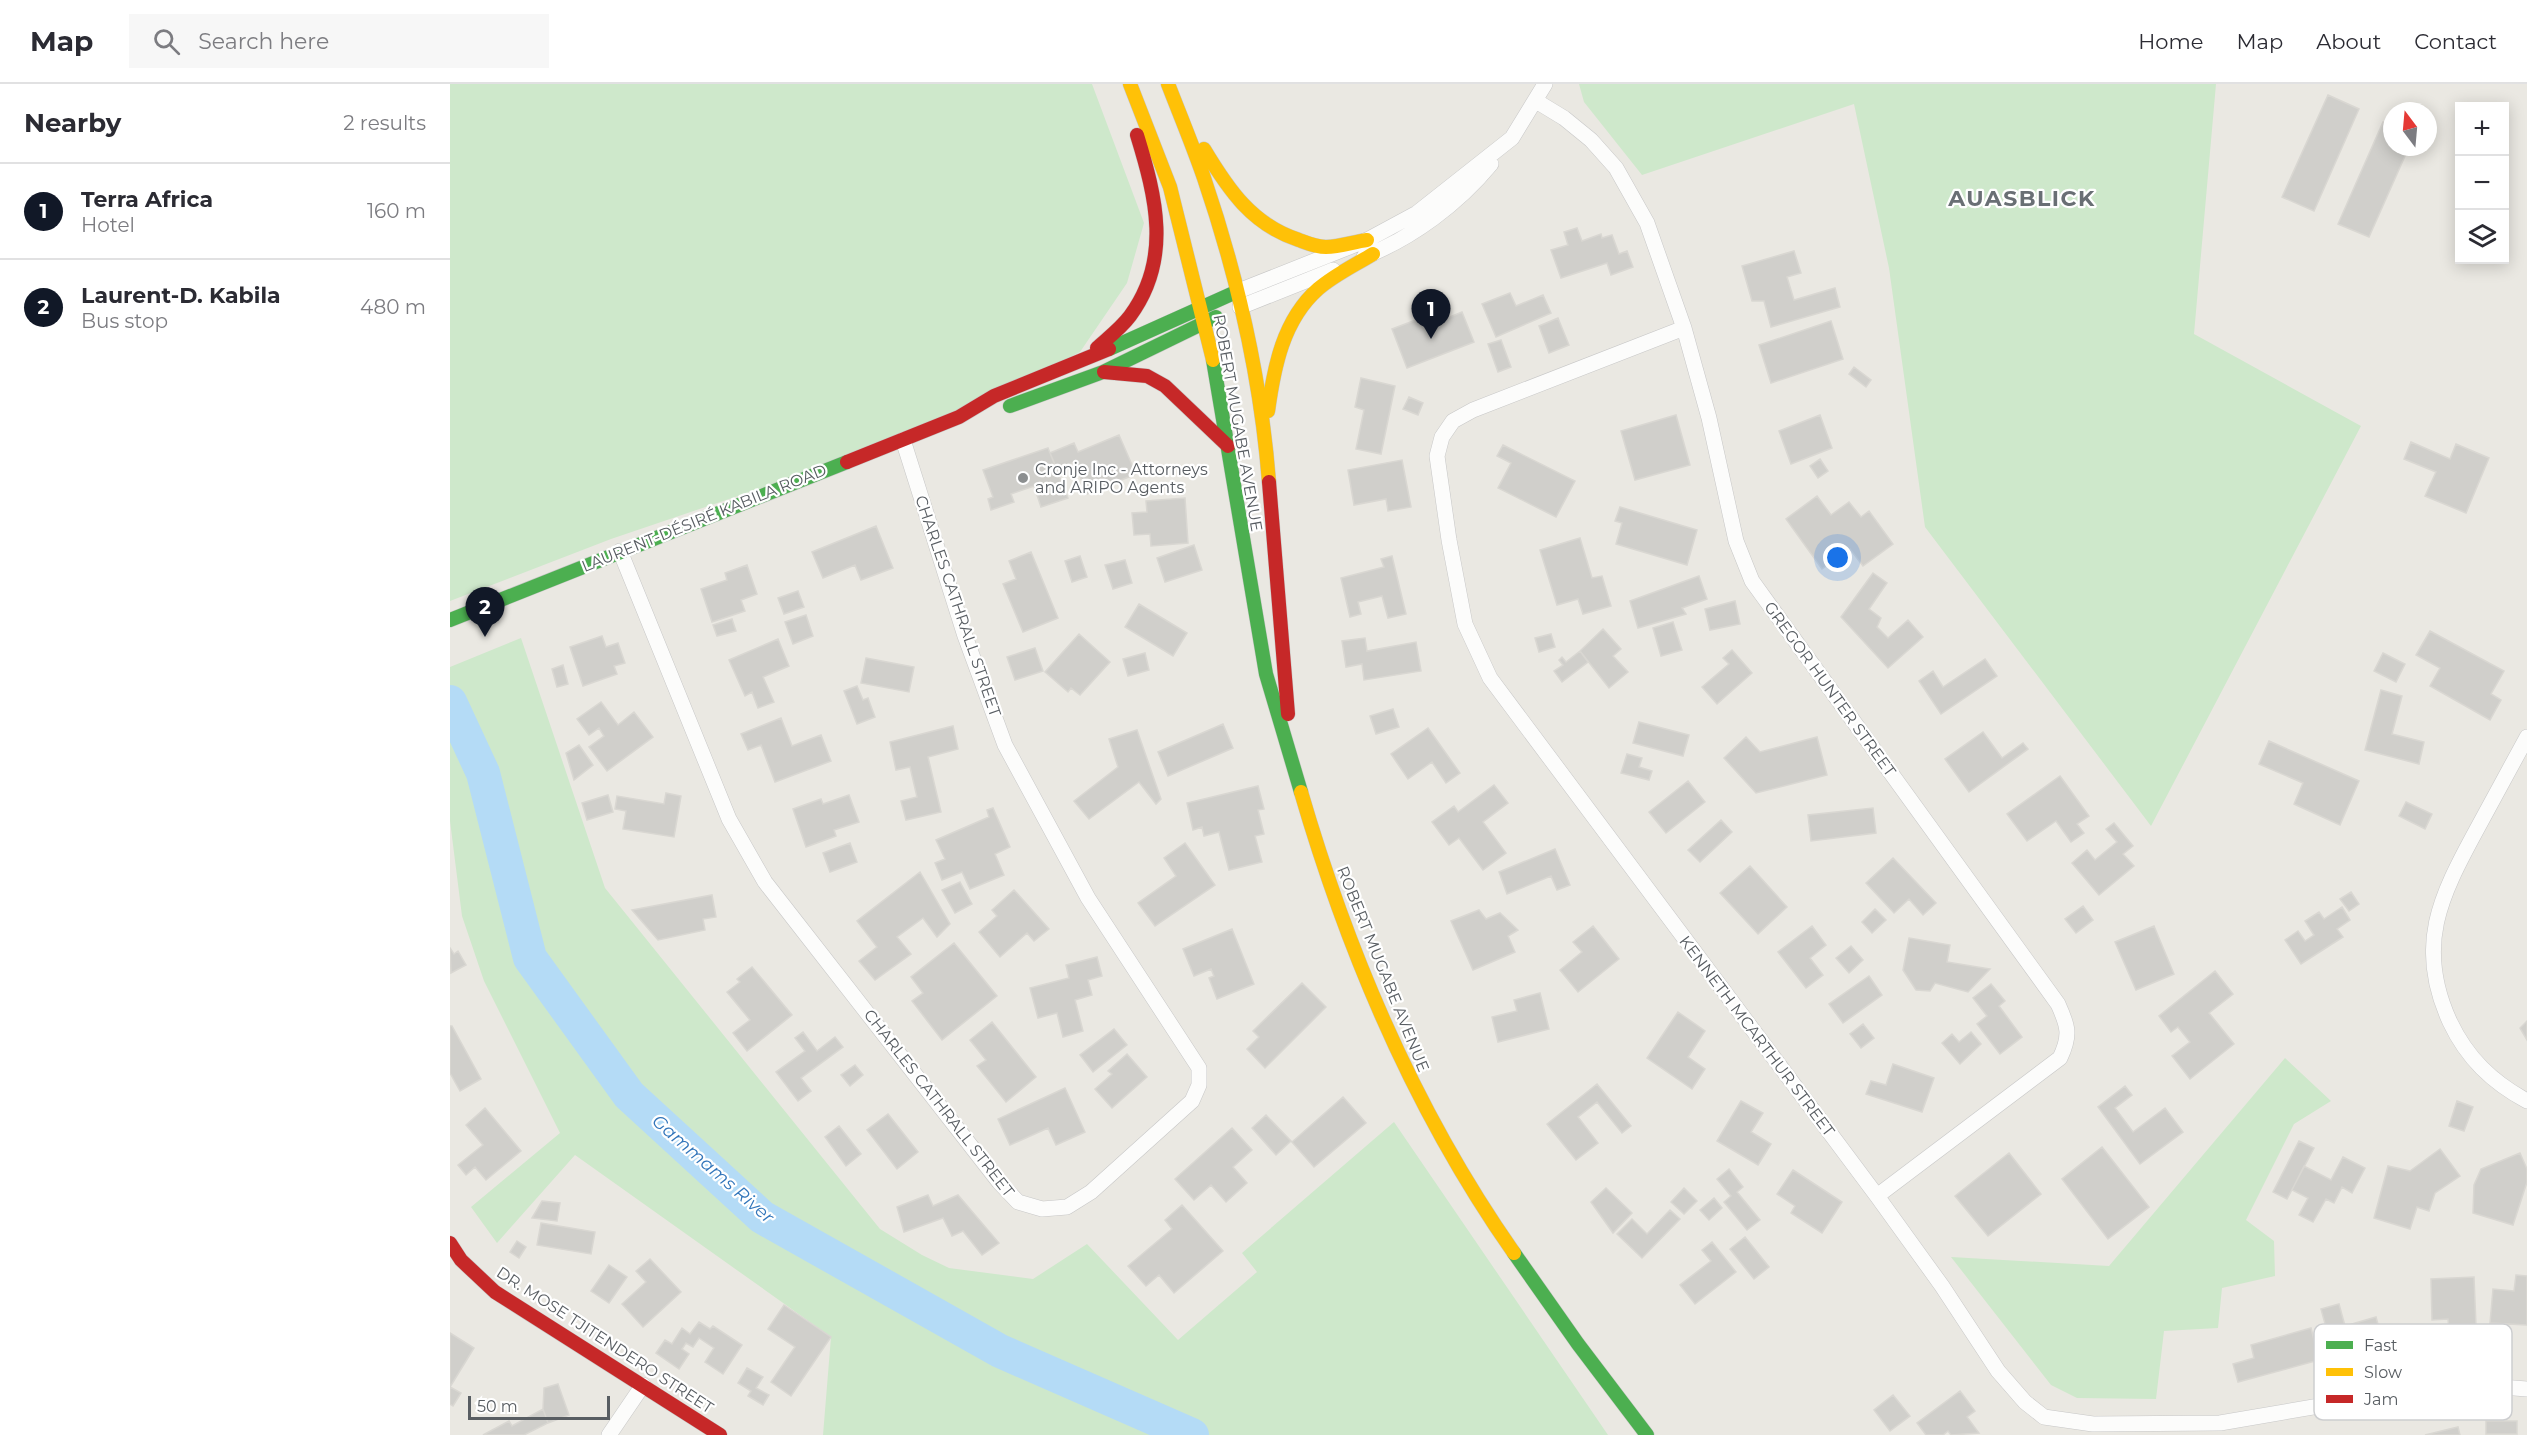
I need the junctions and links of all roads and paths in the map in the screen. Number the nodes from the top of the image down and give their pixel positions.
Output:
1 (1121, 84) edge
2 (1130, 84) edge
3 (1168, 84) edge
4 (1545, 84) edge
5 (1536, 101) junction
6 (1178, 107) junction
7 (1370, 247) junction
8 (1238, 299) junction
9 (1201, 307) junction
10 (1204, 322) junction
11 (1684, 328) junction
12 (1085, 360) junction
13 (1102, 372) junction
14 (959, 417) junction
15 (1265, 432) junction
16 (903, 440) junction
17 (1228, 446) junction
18 (620, 551) junction
19 (450, 620) edge
20 (2527, 737) edge
21 (1294, 772) junction
22 (2527, 1101) edge
23 (1877, 1196) junction
24 (450, 1244) edge
25 (643, 1385) junction
26 (2512, 1388) edge
27 (2527, 1389) edge
28 (2314, 1407) edge
29 (609, 1435) edge
30 (720, 1435) edge
31 (1647, 1435) edge

1 - 12 main road
2 - 9 main road, ROBERT MUGABE AVENUE
3 - 6 main road, ROBERT MUGABE AVENUE
4 - 5 street, LAURENT-DÉSIRÉ KABILA ROAD
5 - 7 street, LAURENT-DÉSIRÉ KABILA ROAD
5 - 11 street, GREGOR HUNTER STREET
6 - 7 main road
6 - 8 main road, ROBERT MUGABE AVENUE
7 - 8 street, LAURENT-DÉSIRÉ KABILA ROAD
7 - 15 main road
8 - 9 main road, LAURENT-DÉSIRÉ KABILA ROAD
8 - 10 main road, LAURENT-DÉSIRÉ KABILA ROAD
8 - 15 main road, ROBERT MUGABE AVENUE
9 - 10 main road, ROBERT MUGABE AVENUE
9 - 12 main road, LAURENT-DÉSIRÉ KABILA ROAD
10 - 13 main road, LAURENT-DÉSIRÉ KABILA ROAD
10 - 17 main road, ROBERT MUGABE AVENUE
11 - 23 street, GREGOR HUNTER STREET
11 - 23 street, KENNETH MCARTHUR STREET
12 - 14 main road, LAURENT-DÉSIRÉ KABILA ROAD
13 - 14 main road, LAURENT-DÉSIRÉ KABILA ROAD
13 - 17 main road
14 - 16 main road, LAURENT-DÉSIRÉ KABILA ROAD
15 - 21 main road, ROBERT MUGABE AVENUE
16 - 18 main road, LAURENT-DÉSIRÉ KABILA ROAD
16 - 18 street, CHARLES CATHRALL STREET
17 - 21 main road, ROBERT MUGABE AVENUE
18 - 19 main road, LAURENT-DÉSIRÉ KABILA ROAD
20 - 22 street
21 - 31 main road, ROBERT MUGABE AVENUE
23 - 28 street, KENNETH MCARTHUR STREET
24 - 25 main road, DR. MOSE TJITENDERO STREET
25 - 29 street
25 - 30 main road, DR. MOSE TJITENDERO STREET
26 - 27 street, KENNETH MCARTHUR STREET

